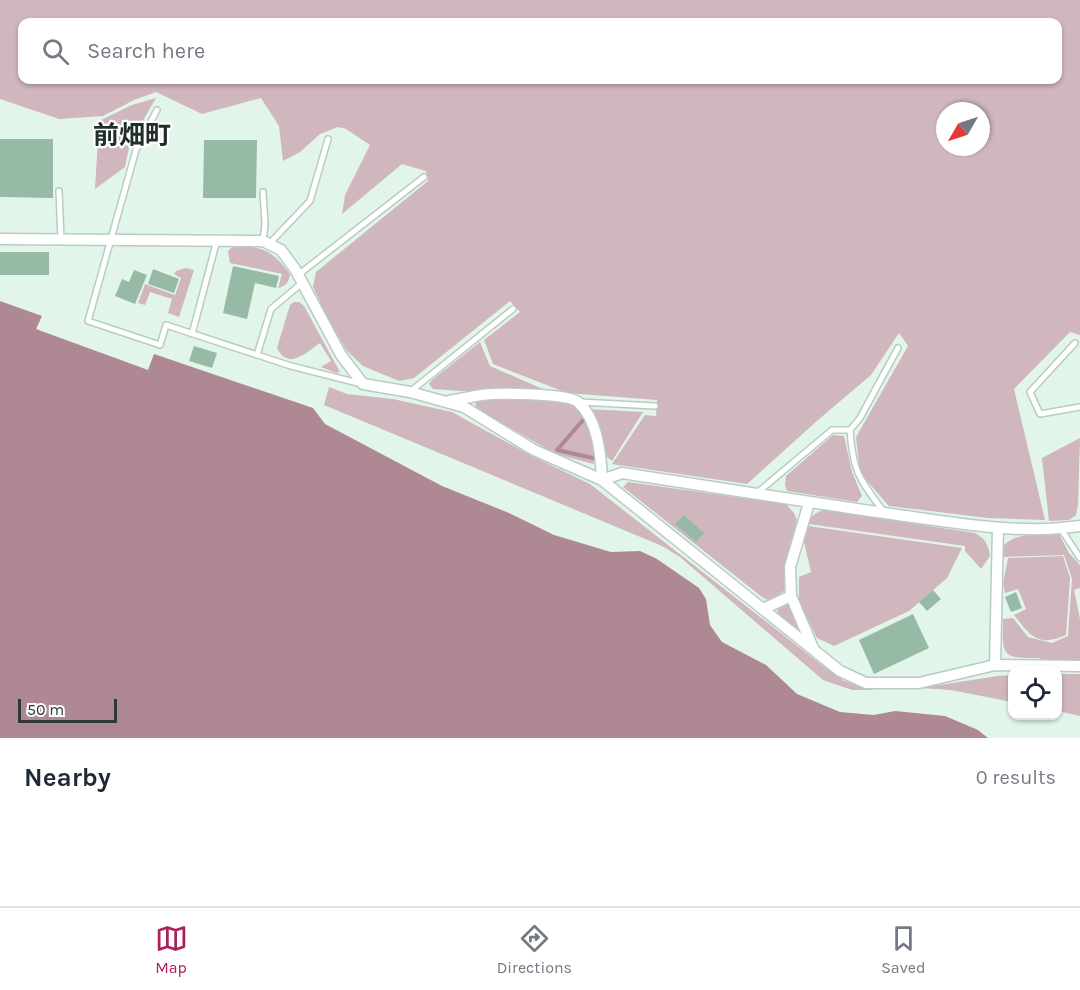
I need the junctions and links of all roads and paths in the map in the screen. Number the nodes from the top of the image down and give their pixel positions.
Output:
1 (157, 110) dead end
2 (328, 139) dead end
3 (424, 177) dead end
4 (59, 191) dead end
5 (263, 192) dead end
6 (0, 238) edge
7 (61, 239) junction
8 (110, 240) junction
9 (217, 240) junction
10 (266, 242) junction
11 (300, 279) junction
12 (513, 309) dead end
13 (192, 334) junction
14 (1075, 343) dead end
15 (898, 348) dead end
16 (257, 355) junction
17 (363, 384) junction
18 (410, 392) junction
19 (446, 402) junction
20 (578, 402) junction
21 (655, 406) dead end
22 (1080, 407) edge
23 (850, 430) junction
24 (602, 480) junction
25 (756, 494) junction
26 (808, 502) junction
27 (885, 513) junction
28 (1080, 526) edge
29 (998, 528) junction
30 (1061, 529) junction
31 (1080, 558) edge
32 (791, 596) junction
33 (763, 609) junction
34 (814, 649) junction
35 (995, 665) junction
36 (1080, 666) edge

1 - 8 lane
2 - 10 lane
3 - 11 lane
4 - 7 lane
5 - 10 lane
6 - 7 street
7 - 8 street
8 - 9 street
8 - 13 lane
9 - 10 street
9 - 13 lane
10 - 11 street
11 - 16 lane
11 - 17 street
12 - 18 lane
13 - 16 lane
14 - 22 lane
15 - 23 lane
16 - 17 lane
17 - 18 street
18 - 19 street
19 - 20 street
19 - 24 street
20 - 21 lane
20 - 24 street
23 - 25 lane
23 - 27 lane
24 - 25 street
24 - 33 street
25 - 26 street
26 - 27 street
26 - 32 street
27 - 29 street
28 - 30 street
29 - 30 street
29 - 35 street
30 - 31 lane
32 - 33 street
32 - 34 street
33 - 34 street
34 - 35 street
35 - 36 street

